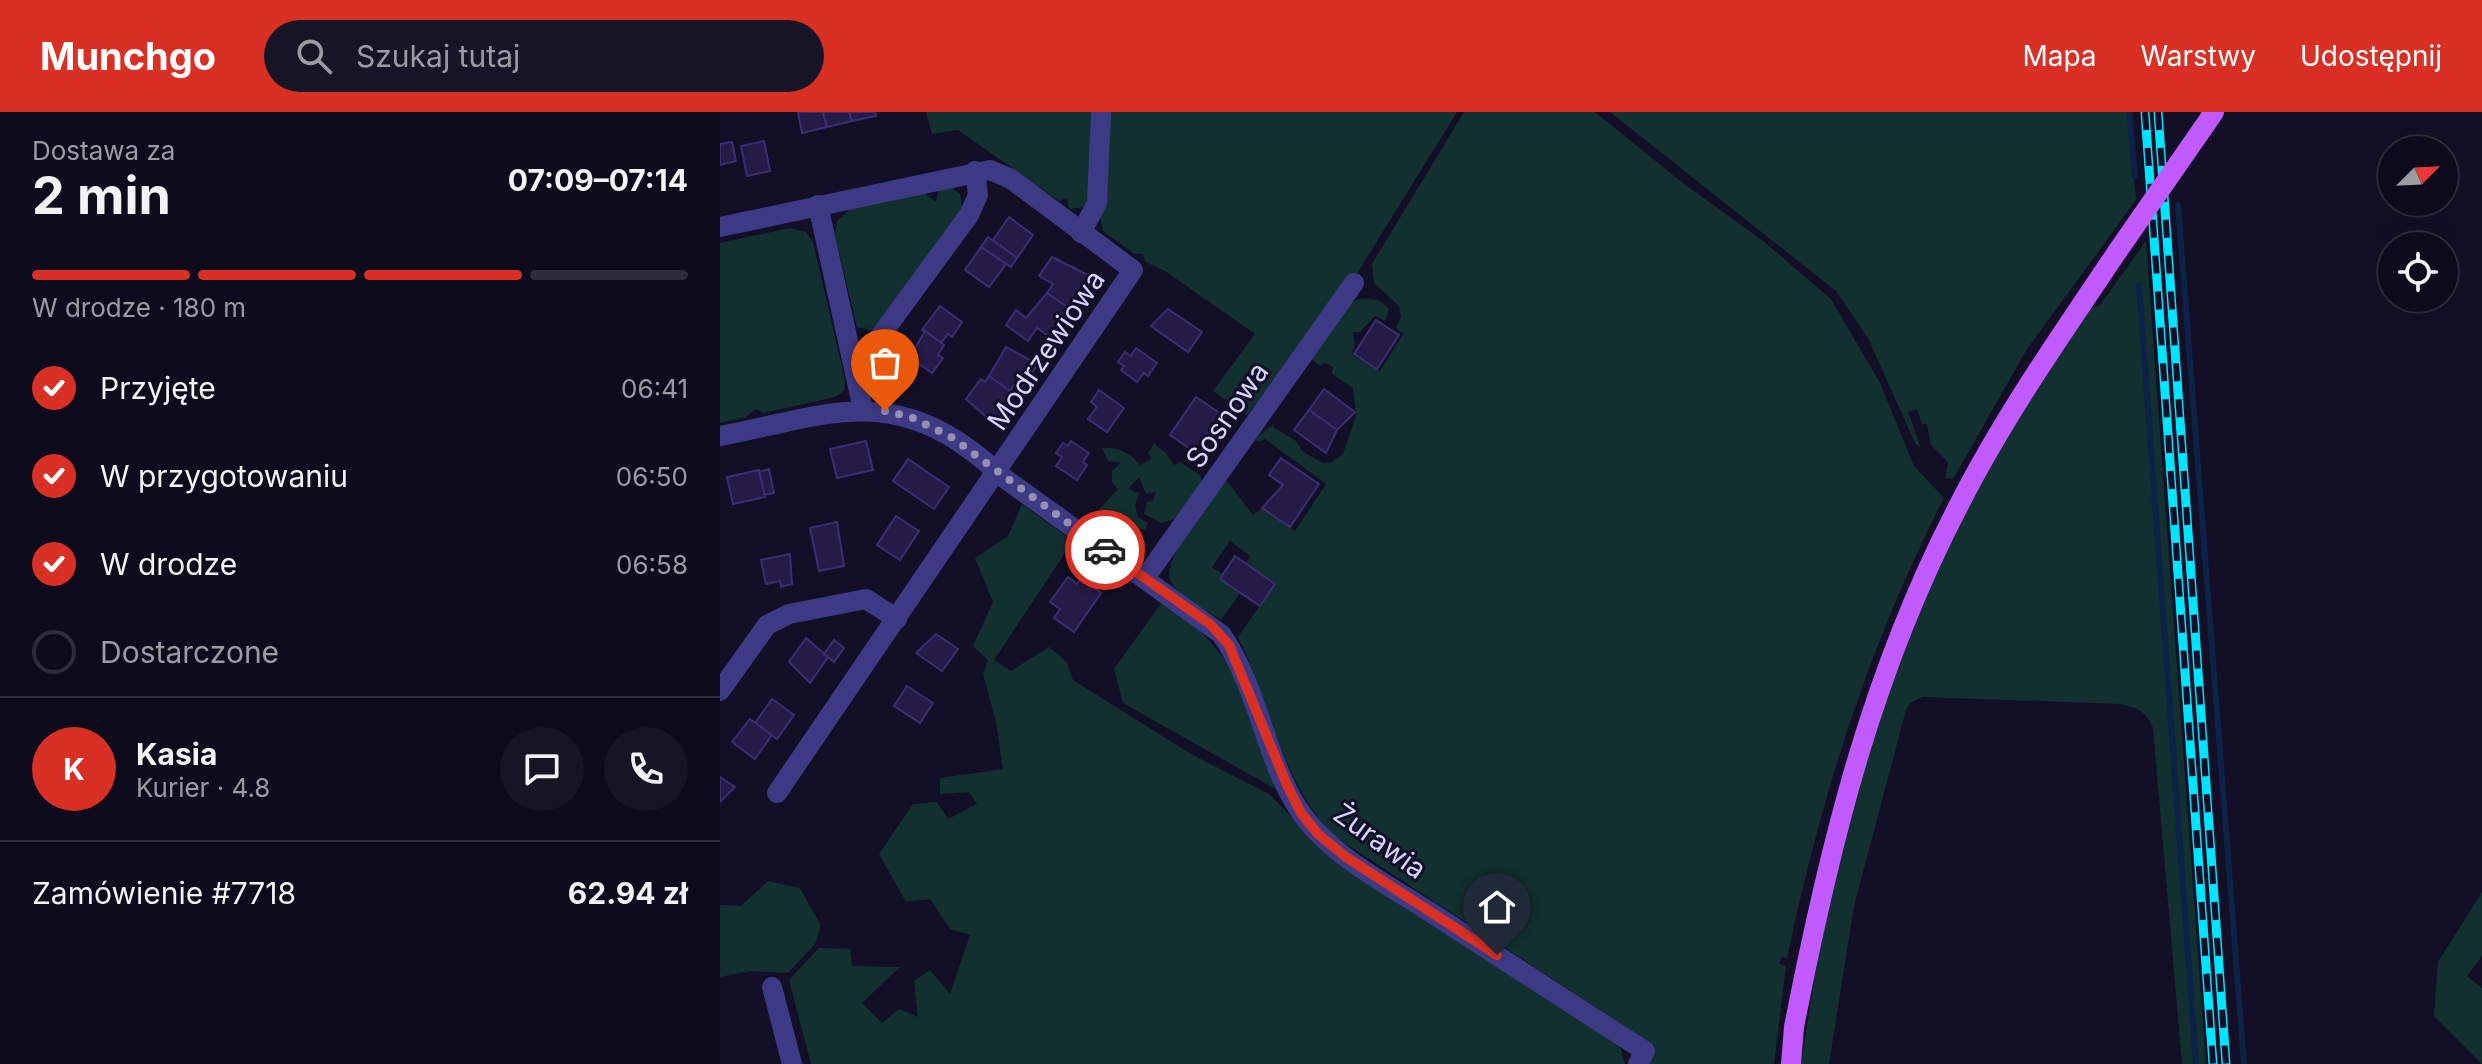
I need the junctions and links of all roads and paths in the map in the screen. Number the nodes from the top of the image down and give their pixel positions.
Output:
1 (1101, 112) edge
2 (2208, 120) edge
3 (975, 171) junction
4 (818, 205) junction
5 (720, 227) edge
6 (1081, 233) junction
7 (1354, 283) dead end
8 (851, 355) junction
9 (863, 409) junction
10 (720, 436) edge
11 (997, 473) junction
12 (1145, 578) junction
13 (897, 619) junction
14 (720, 691) edge
15 (777, 793) dead end
16 (772, 987) dead end
17 (792, 1064) edge
18 (1638, 1064) edge
19 (1791, 1064) edge

1 - 6 street
2 - 19 main road, bridge
3 - 4 street, Modrzewiowa
3 - 6 street, Modrzewiowa
3 - 8 street
4 - 5 street, Modrzewiowa
4 - 8 street
6 - 11 street, Modrzewiowa
7 - 12 street, Sosnowa
8 - 9 street
9 - 10 street
9 - 11 street
11 - 12 street
11 - 13 street, Modrzewiowa
12 - 18 street, Żurawia
13 - 14 street
13 - 15 street, Modrzewiowa
16 - 17 street

